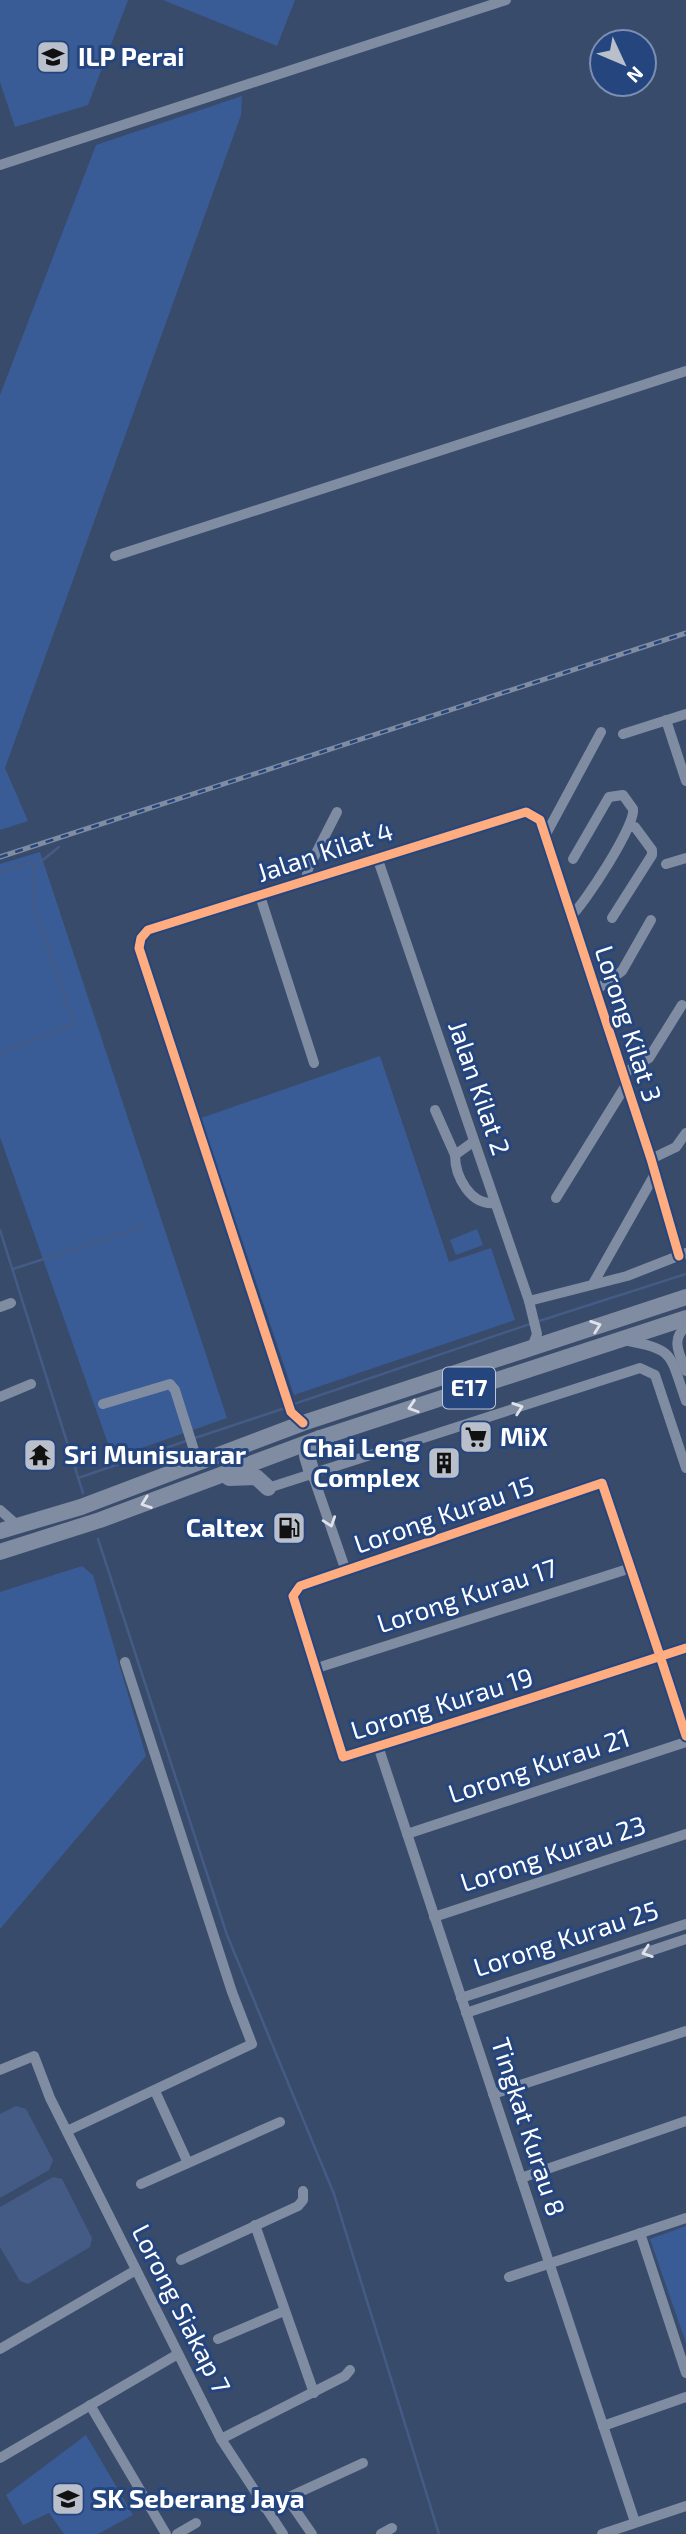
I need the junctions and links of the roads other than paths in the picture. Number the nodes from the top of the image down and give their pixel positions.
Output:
1 (506, 0) edge
2 (0, 165) edge
3 (686, 371) edge
4 (115, 556) dead end
5 (686, 714) edge
6 (666, 720) junction
7 (601, 732) dead end
8 (623, 734) dead end
9 (686, 781) edge
10 (337, 812) dead end
11 (526, 812) joint
12 (630, 827) junction
13 (545, 836) junction
14 (376, 857) junction
15 (686, 858) edge
16 (573, 859) dead end
17 (666, 864) dead end
18 (306, 880) junction
19 (260, 895) junction
20 (571, 916) junction
21 (612, 918) dead end
22 (651, 920) dead end
23 (595, 991) junction
24 (682, 1005) dead end
25 (314, 1063) dead end
26 (623, 1074) junction
27 (626, 1086) junction
28 (435, 1110) dead end
29 (686, 1133) edge
30 (474, 1142) junction
31 (455, 1155) junction
32 (651, 1159) junction
33 (655, 1174) junction
34 (556, 1198) dead end
35 (495, 1203) junction
36 (682, 1255) edge
37 (594, 1282) junction
38 (686, 1297) edge
39 (530, 1301) junction
40 (686, 1318) edge
41 (686, 1327) edge
42 (537, 1333) junction
43 (618, 1339) junction
44 (683, 1353) edge
45 (686, 1371) edge
46 (31, 1384) dead end
47 (0, 1397) edge
48 (686, 1401) edge
49 (103, 1404) dead end
50 (293, 1410) junction
51 (320, 1438) junction
52 (198, 1463) junction
53 (686, 1468) edge
54 (312, 1473) junction
55 (193, 1486) junction
56 (268, 1488) joint
57 (0, 1510) edge
58 (18, 1526) junction
59 (0, 1531) edge
60 (0, 1552) edge
61 (631, 1568) junction
62 (346, 1571) junction
63 (300, 1586) joint
64 (686, 1648) edge
65 (660, 1656) junction
66 (125, 1662) dead end
67 (317, 1668) junction
68 (686, 1736) edge
69 (686, 1742) edge
70 (378, 1746) junction
71 (407, 1834) junction
72 (686, 1834) edge
73 (435, 1917) junction
74 (686, 1924) edge
75 (686, 1939) edge
76 (461, 1998) junction
77 (466, 2013) junction
78 (686, 2031) edge
79 (0, 2070) edge
80 (155, 2091) junction
81 (493, 2094) junction
82 (686, 2121) edge
83 (280, 2122) dead end
84 (67, 2132) junction
85 (187, 2161) junction
86 (521, 2178) junction
87 (141, 2184) dead end
88 (303, 2191) dead end
89 (686, 2218) edge
90 (256, 2225) junction
91 (640, 2233) junction
92 (181, 2260) dead end
93 (549, 2264) junction
94 (136, 2270) junction
95 (509, 2277) dead end
96 (284, 2311) junction
97 (218, 2339) dead end
98 (0, 2349) edge
99 (178, 2354) junction
100 (350, 2371) dead end
101 (686, 2373) edge
102 (314, 2393) junction
103 (686, 2397) edge
104 (90, 2405) junction
105 (603, 2426) junction
106 (221, 2439) junction
107 (0, 2458) edge
108 (363, 2463) dead end
109 (287, 2498) junction
110 (686, 2506) edge
111 (265, 2508) junction
112 (635, 2522) junction
113 (196, 2523) dead end
114 (392, 2528) dead end
115 (166, 2534) edge
116 (177, 2534) edge
117 (283, 2534) edge
118 (312, 2534) edge
119 (381, 2534) edge
120 (602, 2534) edge

1 - 2 street
3 - 4 street
5 - 6 street
6 - 8 street
6 - 9 street
7 - 13 street
10 - 18 street
11 - 13 street, Lorong Kilat 3
11 - 14 street, Jalan Kilat 4
12 - 16 street
12 - 20 street
12 - 21 street
13 - 20 street, Lorong Kilat 3
14 - 18 street, Jalan Kilat 4
14 - 30 street, Jalan Kilat 2
15 - 17 street
18 - 19 street, Jalan Kilat 4
19 - 25 street
19 - 50 street, Jalan Kilat 4
20 - 23 street, Lorong Kilat 3
22 - 23 street
23 - 26 street, Lorong Kilat 3
24 - 26 street
26 - 27 street, Lorong Kilat 3
27 - 32 street, Lorong Kilat 3
27 - 34 street
28 - 31 street
29 - 32 street
30 - 31 street
30 - 35 street, Jalan Kilat 2
31 - 35 street
32 - 33 street, Lorong Kilat 3
33 - 36 street, Lorong Kilat 3
33 - 37 street
35 - 39 street, Jalan Kilat 2
36 - 37 street
37 - 39 street
42 -> 38 highway, E17
39 - 42 street, Jalan Kilat 2
40 - 43 highway, E17
41 - 44 street
42 - 50 highway, E17
43 - 48 street
43 -> 51 highway, E17
44 - 45 street
46 - 47 street
49 - 52 street
50 - 52 highway, E17
51 - 54 highway
51 - 55 highway, E17
52 - 58 highway, E17
54 -> 53 street
54 - 56 street
54 -> 62 street
55 - 56 highway
55 -> 60 highway, E17
57 - 58 street
58 - 59 highway, E17
61 - 62 street, Lorong Kurau 15
61 - 65 street
61 - 67 street, Lorong Kurau 17
62 - 63 street, Lorong Kurau 15
63 - 67 street, Lorong Kurau 19
64 - 65 street, Lorong Kurau 19
65 - 68 street
65 - 70 street, Lorong Kurau 19
66 - 80 street
67 - 70 street, Lorong Kurau 19
69 - 71 street, Lorong Kurau 21
70 - 71 street, Tingkat Kurau 8
71 - 73 street, Tingkat Kurau 8
72 - 73 street, Lorong Kurau 23
73 - 76 street, Tingkat Kurau 8
74 - 76 street, Lorong Kurau 25
75 -> 77 street, Lorong Kurau 25
76 - 77 street, Tingkat Kurau 8
77 - 81 street, Tingkat Kurau 8
78 - 81 street
79 - 84 street, Lorong Siakap 7
80 - 84 street
80 - 85 street
81 - 86 street, Tingkat Kurau 8
82 - 86 street
83 - 85 street
84 - 94 street, Lorong Siakap 7
85 - 87 street
86 - 93 street, Tingkat Kurau 8
88 - 90 street
89 - 91 street
90 - 92 street
90 - 96 street
91 - 93 street
91 - 101 street
93 - 95 street
93 - 105 street, Tingkat Kurau 8
94 - 98 street
94 - 99 street, Lorong Siakap 7
96 - 97 street
96 - 102 street
99 - 104 street
99 - 106 street, Lorong Siakap 7
100 - 102 street
102 - 106 street
103 - 105 street
104 - 107 street
104 - 115 street
105 - 112 street, Tingkat Kurau 8
106 - 111 street, Lorong Siakap 7
108 - 109 street
109 - 111 street
109 - 118 street
110 - 112 street
111 - 117 street, Lorong Siakap 7
112 - 120 street
113 - 116 street
114 - 119 street

